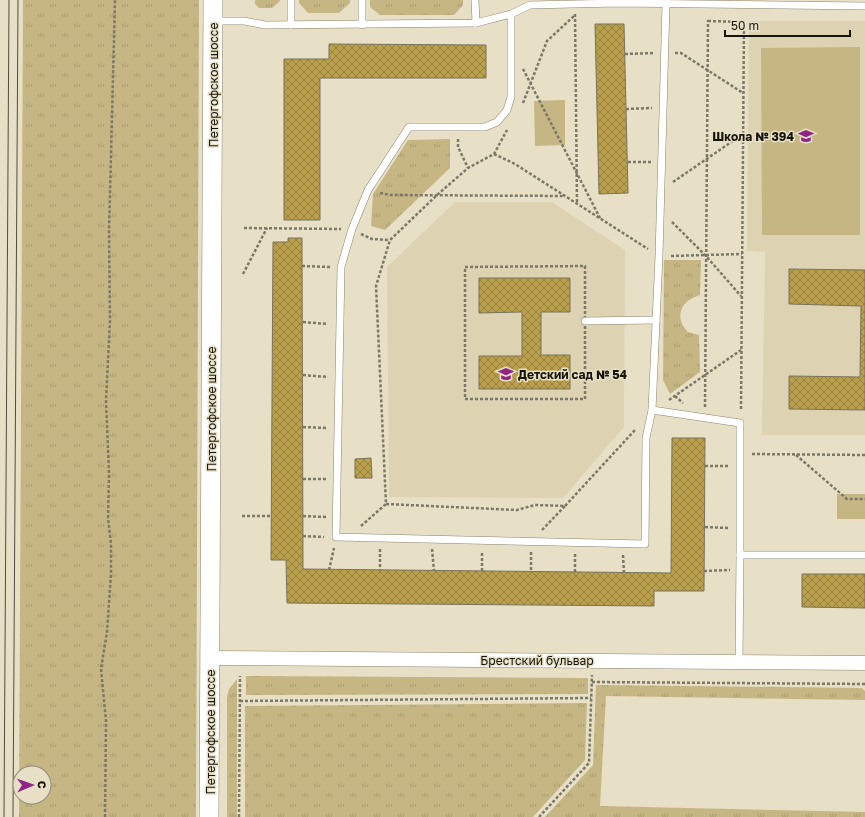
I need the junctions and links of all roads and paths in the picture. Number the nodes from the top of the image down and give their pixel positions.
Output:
1 (115, 0) edge
2 (213, 0) edge
3 (291, 0) edge
4 (362, 0) edge
5 (475, 0) edge
6 (618, 1) edge
7 (575, 4) junction
8 (666, 4) junction
9 (708, 5) junction
10 (865, 6) edge
11 (511, 14) junction
12 (575, 15) junction
13 (213, 21) junction
14 (708, 21) junction
15 (476, 23) junction
16 (291, 25) junction
17 (362, 25) junction
18 (512, 47) junction
19 (665, 53) junction
20 (625, 54) dead end
21 (707, 70) junction
22 (531, 84) junction
23 (743, 93) junction
24 (522, 104) dead end
25 (664, 108) junction
26 (626, 109) dead end
27 (458, 126) junction
28 (508, 129) dead end
29 (743, 134) junction
30 (494, 154) junction
31 (707, 158) junction
32 (628, 162) dead end
33 (662, 162) junction
34 (468, 168) junction
35 (577, 172) junction
36 (368, 190) junction
37 (661, 190) junction
38 (437, 195) junction
39 (565, 196) junction
40 (577, 204) junction
41 (661, 210) junction
42 (601, 219) junction
43 (244, 228) dead end
44 (267, 228) junction
45 (352, 229) junction
46 (390, 240) junction
47 (742, 254) junction
48 (660, 256) junction
49 (706, 256) junction
50 (302, 266) dead end
51 (341, 267) junction
52 (243, 274) dead end
53 (742, 296) junction
54 (656, 320) junction
55 (585, 321) junction
56 (303, 322) dead end
57 (340, 325) junction
58 (741, 350) junction
59 (303, 375) dead end
60 (705, 376) junction
61 (339, 377) junction
62 (705, 408) dead end
63 (652, 410) junction
64 (741, 411) dead end
65 (303, 427) dead end
66 (338, 428) junction
67 (740, 454) junction
68 (796, 455) junction
69 (865, 455) edge
70 (705, 466) dead end
71 (740, 466) junction
72 (303, 479) dead end
73 (337, 480) junction
74 (865, 499) edge
75 (386, 504) junction
76 (565, 506) junction
77 (242, 516) dead end
78 (272, 516) dead end
79 (303, 516) dead end
80 (336, 517) junction
81 (705, 527) dead end
82 (740, 528) junction
83 (303, 536) dead end
84 (336, 537) junction
85 (349, 537) junction
86 (380, 538) junction
87 (432, 539) junction
88 (482, 540) junction
89 (530, 542) junction
90 (575, 542) junction
91 (623, 543) junction
92 (865, 554) edge
93 (740, 555) junction
94 (329, 570) dead end
95 (380, 570) dead end
96 (740, 570) junction
97 (434, 571) dead end
98 (482, 571) dead end
99 (704, 571) dead end
100 (531, 572) dead end
101 (575, 572) dead end
102 (624, 572) dead end
103 (210, 658) junction
104 (739, 661) junction
105 (865, 663) edge
106 (592, 675) dead end
107 (240, 676) dead end
108 (592, 682) junction
109 (865, 684) edge
110 (591, 698) junction
111 (240, 701) junction
112 (106, 817) edge
113 (209, 817) edge
114 (239, 817) edge
115 (540, 817) edge

1 - 112 path
2 - 13 street, Петергофское шоссе
3 - 16 lane
4 - 17 lane
5 - 15 lane
6 - 7 lane
6 - 8 lane
7 - 11 lane
7 - 12 path
8 - 9 lane
8 - 19 lane
9 - 10 lane
9 - 14 path
11 - 15 lane
11 - 18 lane
12 - 22 path
12 - 35 path
13 - 16 lane
13 - 103 street, Петергофское шоссе
14 - 21 path
14 - 23 path
15 - 17 lane
16 - 17 lane
18 - 22 path
18 - 27 lane
19 - 20 path
19 - 21 path
19 - 25 lane
21 - 23 path
21 - 31 path
22 - 24 path
22 - 35 path
23 - 29 path
25 - 26 path
25 - 33 lane
27 - 34 path
27 - 36 lane
28 - 30 path
29 - 31 path
29 - 47 path
30 - 34 path
30 - 39 path
31 - 37 path
31 - 49 path
32 - 33 path
33 - 37 lane
34 - 38 path
35 - 40 path
35 - 42 path
36 - 38 path
36 - 45 lane
37 - 41 lane
38 - 39 path
38 - 46 path
39 - 40 path
40 - 42 path
41 - 48 lane
41 - 49 path
42 - 48 path
43 - 44 path
44 - 45 path
44 - 52 path
45 - 46 path
45 - 51 lane
46 - 75 path
47 - 49 path
47 - 53 path
48 - 49 path
48 - 54 lane
49 - 53 path
49 - 60 path
50 - 51 path
51 - 57 lane
53 - 58 path
54 - 55 lane
54 - 63 lane
55 - 55 path
56 - 57 path
57 - 61 lane
58 - 60 path
58 - 64 path
59 - 61 path
60 - 62 path
60 - 63 path
61 - 66 lane
63 - 67 lane
63 - 76 path
63 - 91 lane
65 - 66 path
66 - 73 lane
67 - 68 path
67 - 71 lane
68 - 69 path
68 - 74 path
70 - 71 path
71 - 82 lane
72 - 73 path
73 - 80 lane
75 - 76 path
75 - 85 path
76 - 89 path
77 - 78 path
79 - 80 path
80 - 84 lane
81 - 82 path
82 - 93 lane
83 - 84 path
84 - 85 lane
84 - 94 path
85 - 86 lane
86 - 87 lane
86 - 95 path
87 - 88 lane
87 - 97 path
88 - 89 lane
88 - 98 path
89 - 90 lane
89 - 100 path
90 - 91 lane
90 - 101 path
91 - 102 path
92 - 93 lane
93 - 96 lane
96 - 99 path
96 - 104 lane
103 - 104 street, Брестский бульвар
103 - 113 street, Петергофское шоссе
104 - 105 street, Брестский бульвар
106 - 108 path
107 - 111 path
108 - 109 path
108 - 110 path
110 - 111 path
110 - 115 path
111 - 114 path

